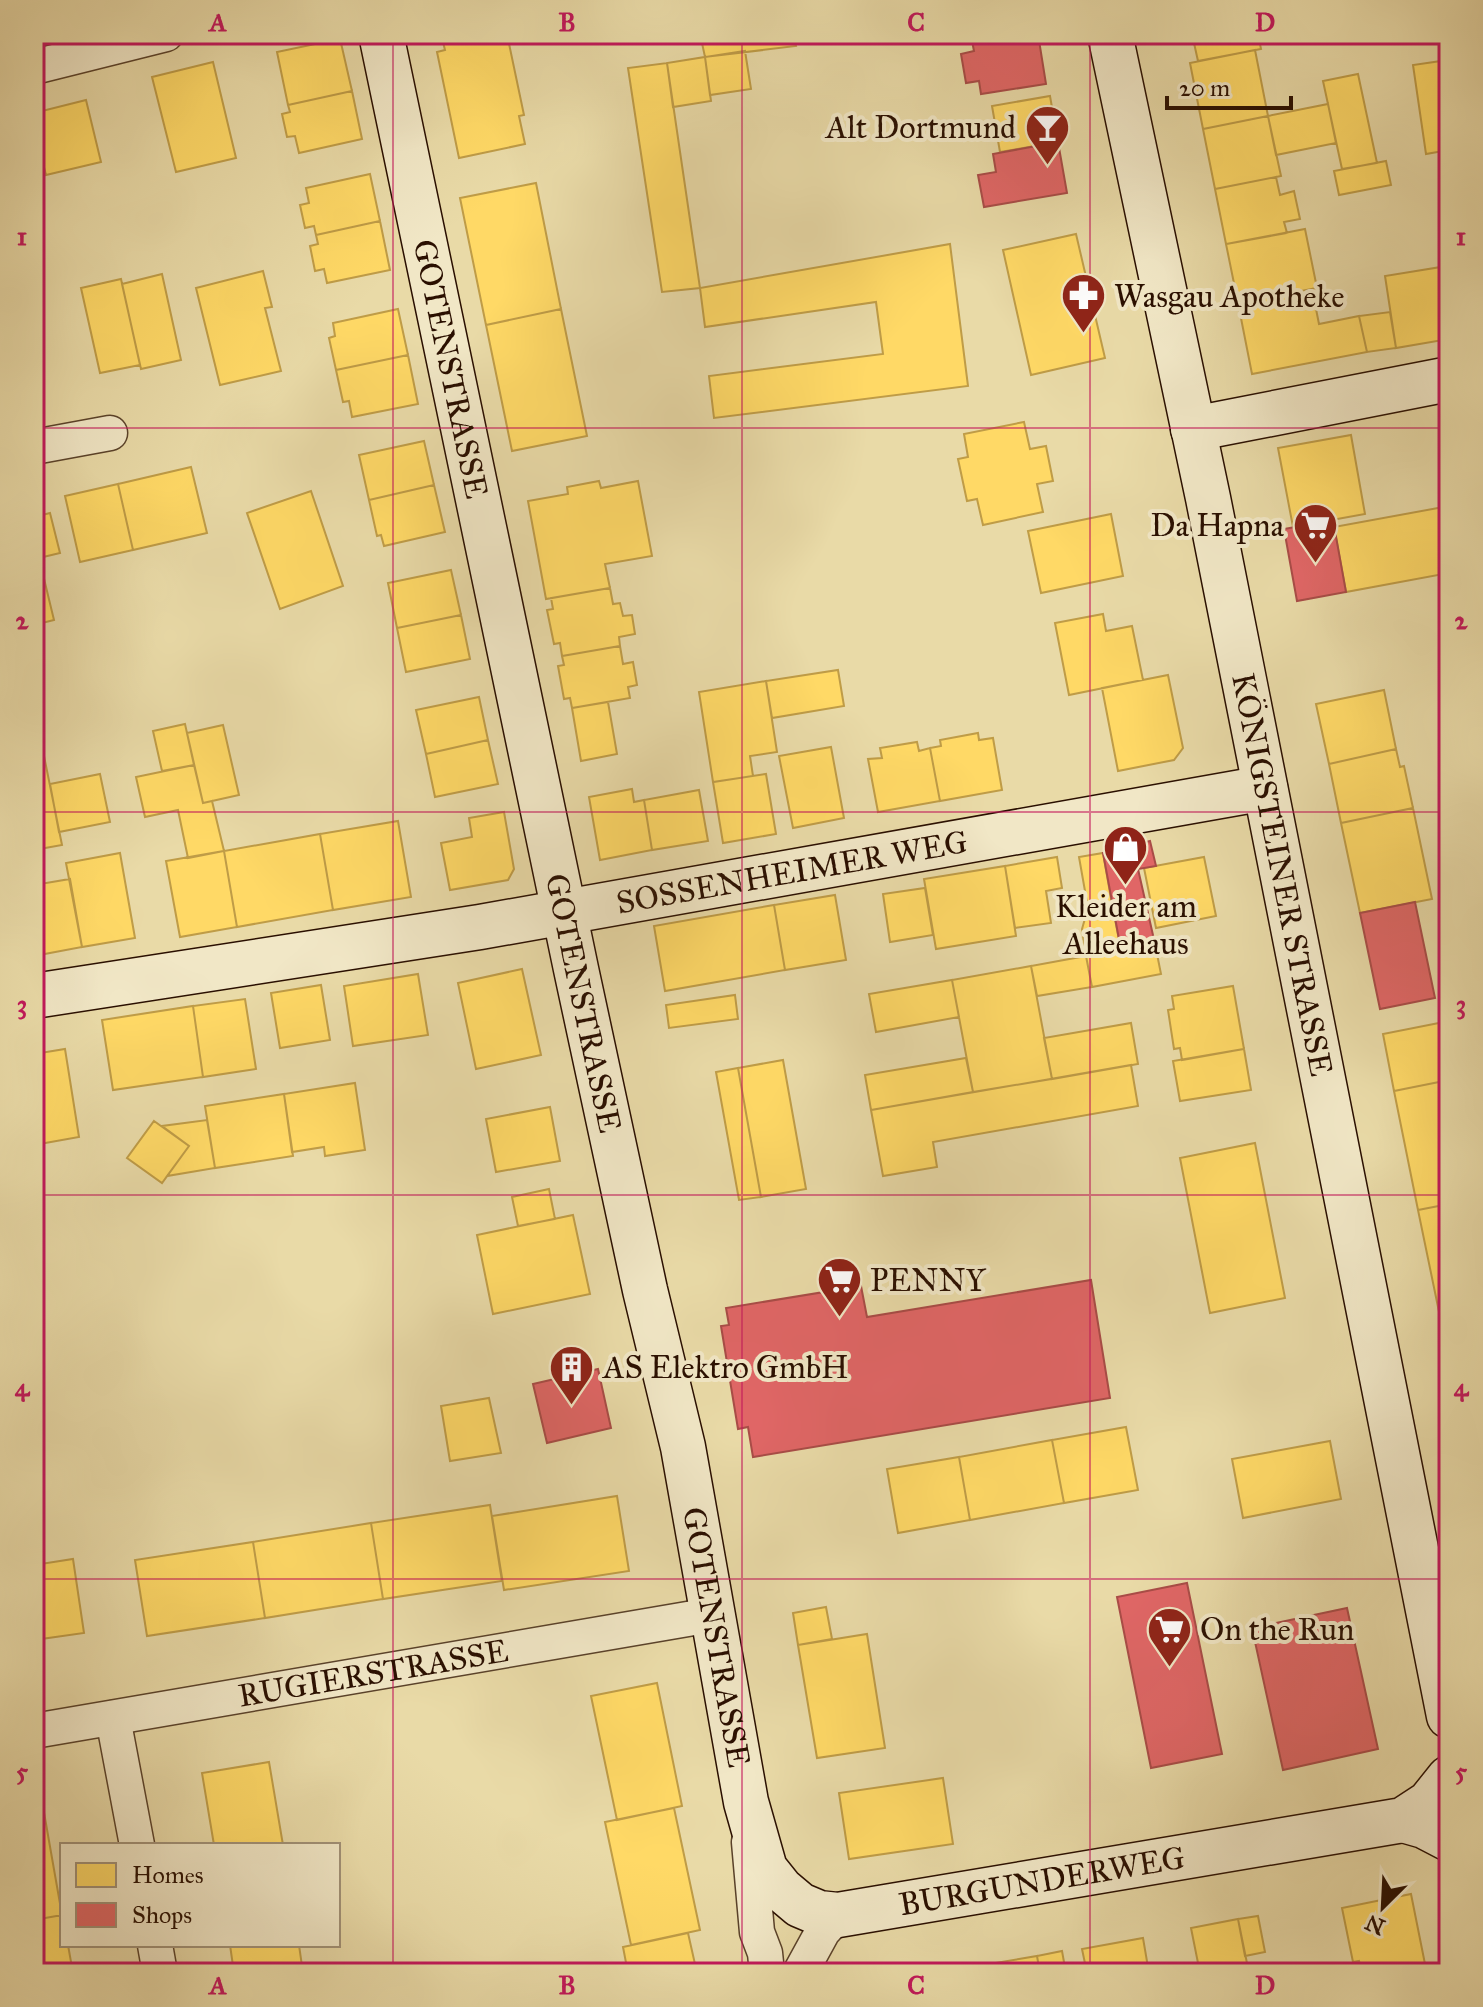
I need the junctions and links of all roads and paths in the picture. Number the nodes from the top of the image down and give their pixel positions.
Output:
1 (166, 34) edge
2 (381, 34) edge
3 (1110, 34) edge
4 (34, 67) edge
5 (1449, 379) edge
6 (1193, 429) junction
7 (110, 433) dead end
8 (34, 447) edge
9 (1265, 788) junction
10 (564, 912) junction
11 (34, 996) edge
12 (711, 1615) junction
13 (1449, 1716) edge
14 (113, 1718) junction
15 (34, 1731) edge
16 (1449, 1778) edge
17 (746, 1802) junction
18 (1403, 1820) junction
19 (1449, 1839) edge
20 (137, 1843) edge
21 (838, 1915) junction
22 (155, 1947) edge
23 (160, 1973) edge
24 (767, 1973) edge
25 (800, 1973) edge

1 - 4 street
2 - 10 main road, GOTENSTRASSE
3 - 6 main road, KÖNIGSTEINER STRASSE
5 - 6 main road
6 - 9 main road, KÖNIGSTEINER STRASSE
7 - 8 street
9 - 10 main road, SOSSENHEIMER WEG
9 - 13 main road, KÖNIGSTEINER STRASSE
10 - 11 main road, SOSSENHEIMER WEG
10 - 12 main road, GOTENSTRASSE
12 - 14 street, RUGIERSTRASSE
12 - 17 main road, GOTENSTRASSE
14 - 15 street, RUGIERSTRASSE
14 - 20 street
16 - 18 main road
17 - 21 main road, BURGUNDERWEG
17 - 24 street, GOTENSTRASSE
18 - 19 main road
18 - 21 main road, BURGUNDERWEG
21 - 25 street
22 - 23 street

